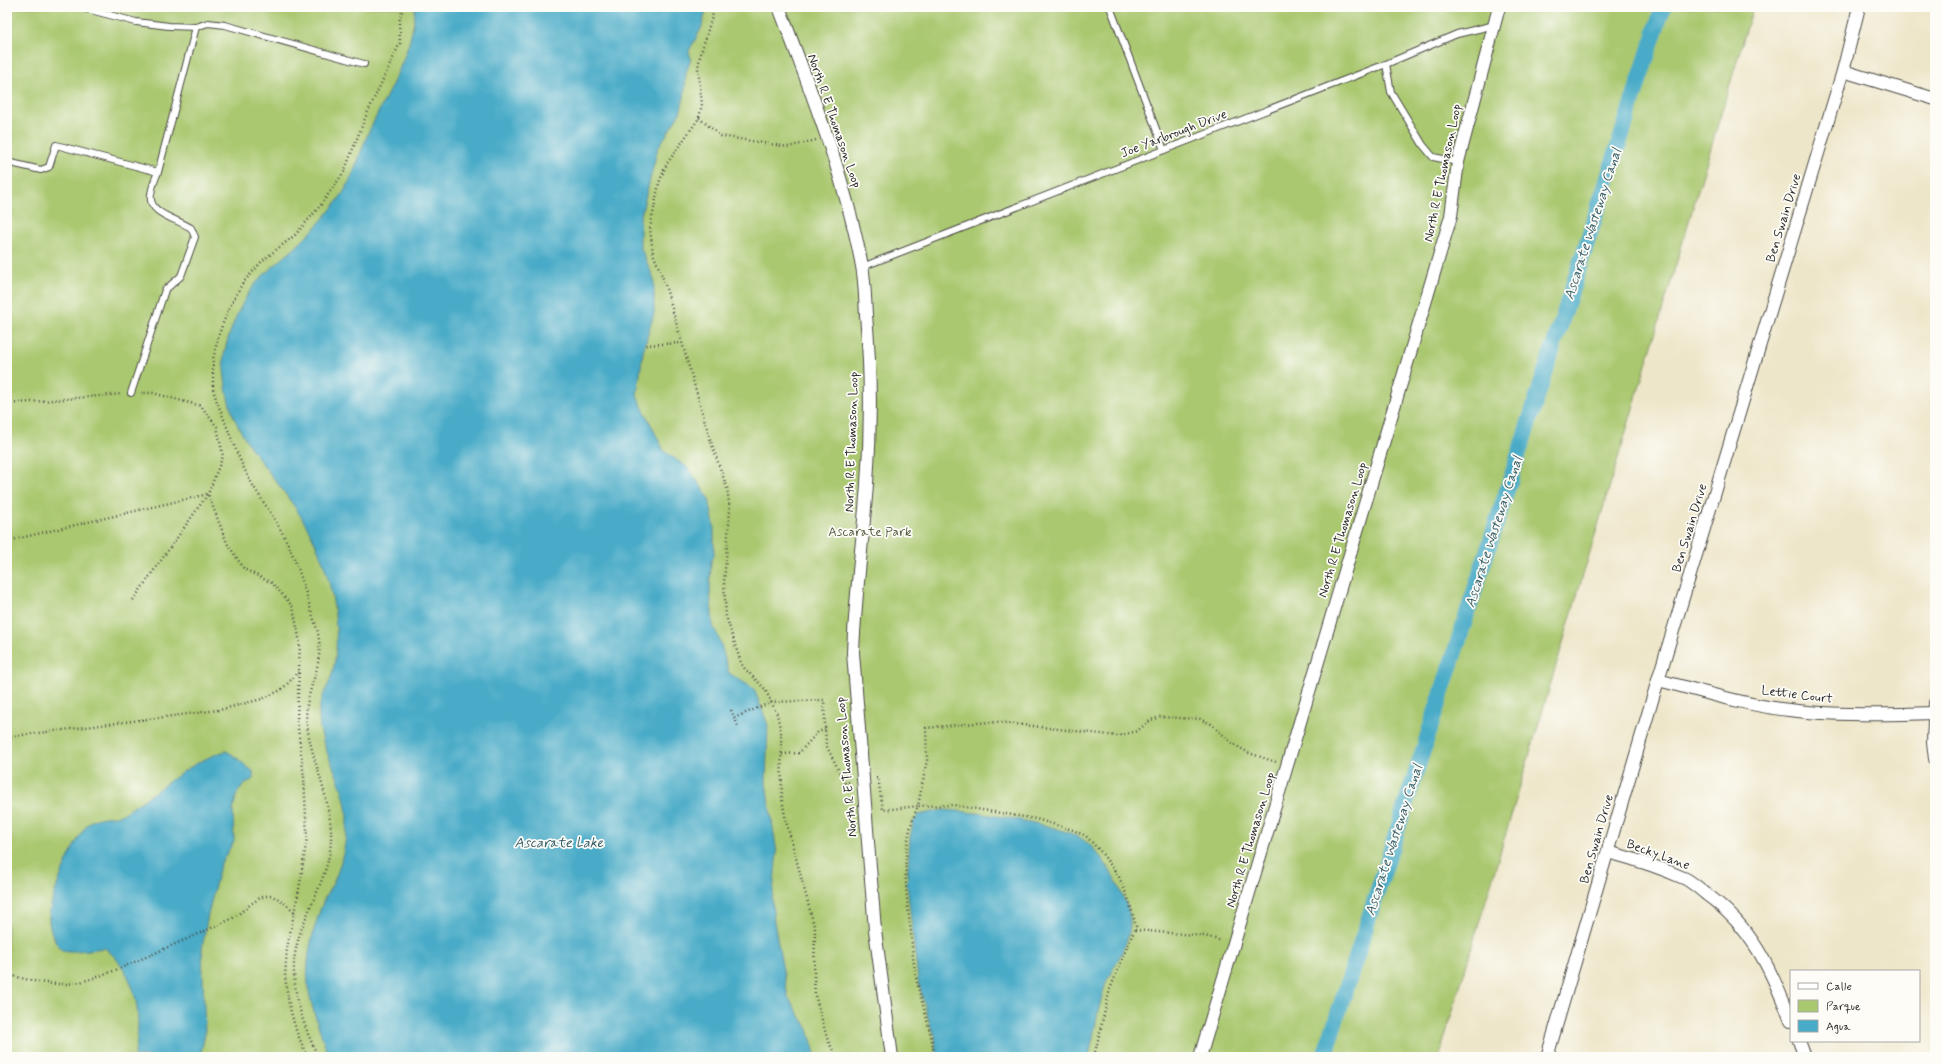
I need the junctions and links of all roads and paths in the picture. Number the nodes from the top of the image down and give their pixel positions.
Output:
1 (79, 7) edge
2 (106, 7) edge
3 (403, 7) edge
4 (715, 7) edge
5 (779, 7) edge
6 (1110, 7) edge
7 (1499, 7) edge
8 (1859, 7) edge
9 (104, 14) junction
10 (1495, 25) junction
11 (196, 27) junction
12 (364, 64) dead end
13 (1386, 64) junction
14 (1843, 71) junction
15 (1935, 99) edge
16 (698, 118) junction
17 (826, 137) junction
18 (1164, 150) junction
19 (7, 162) edge
20 (1458, 162) junction
21 (158, 172) junction
22 (862, 267) junction
23 (681, 343) junction
24 (646, 346) dead end
25 (131, 393) junction
26 (7, 404) edge
27 (208, 494) junction
28 (7, 541) edge
29 (133, 600) dead end
30 (299, 672) junction
31 (1658, 680) junction
32 (772, 702) junction
33 (1935, 703) edge
34 (731, 710) dead end
35 (1934, 713) edge
36 (734, 718) junction
37 (738, 726) dead end
38 (926, 728) dead end
39 (826, 729) dead end
40 (7, 737) edge
41 (782, 754) junction
42 (1935, 759) edge
43 (1288, 765) junction
44 (1608, 852) junction
45 (295, 912) junction
46 (1135, 930) junction
47 (1234, 944) junction
48 (7, 974) edge
49 (1790, 1018) edge
50 (1799, 1042) edge
51 (307, 1057) edge
52 (317, 1057) edge
53 (836, 1057) edge
54 (892, 1057) edge
55 (934, 1057) edge
56 (1094, 1057) edge
57 (1200, 1057) edge
58 (1546, 1057) edge
59 (1805, 1057) edge

1 - 9 lane
2 - 9 lane
3 - 52 path
4 - 16 path
5 - 17 street, North R E Thomason Loop
6 - 18 lane
7 - 10 street, North R E Thomason Loop
8 - 14 street, Ben Swain Drive
9 - 11 lane
10 - 13 lane, Joe Yarbrough Drive
10 - 20 street, North R E Thomason Loop
11 - 12 lane
11 - 21 lane
13 - 18 lane, Joe Yarbrough Drive
13 - 20 lane
14 - 15 street
14 - 31 street, Ben Swain Drive
16 - 17 path
16 - 23 path
17 - 22 street, North R E Thomason Loop
18 - 22 lane, Joe Yarbrough Drive
19 - 21 lane
20 - 43 street, North R E Thomason Loop
21 - 25 lane
22 - 54 street, North R E Thomason Loop
23 - 24 path
23 - 32 path
25 - 26 path
25 - 27 path
27 - 28 path
27 - 29 path
27 - 30 path
30 - 40 path
30 - 45 path
31 - 35 street, Lettie Court
31 - 44 street, Ben Swain Drive
32 - 36 path
32 - 41 path
33 - 35 street
34 - 36 path
35 - 42 street
36 - 37 path
38 - 43 path
39 - 41 path
41 - 53 path
43 - 47 street, North R E Thomason Loop
44 - 49 street, Becky Lane
44 - 58 street, Ben Swain Drive
45 - 48 path
45 - 51 path
46 - 47 path
46 - 55 path
46 - 56 path
47 - 57 street, North R E Thomason Loop
50 - 59 street

